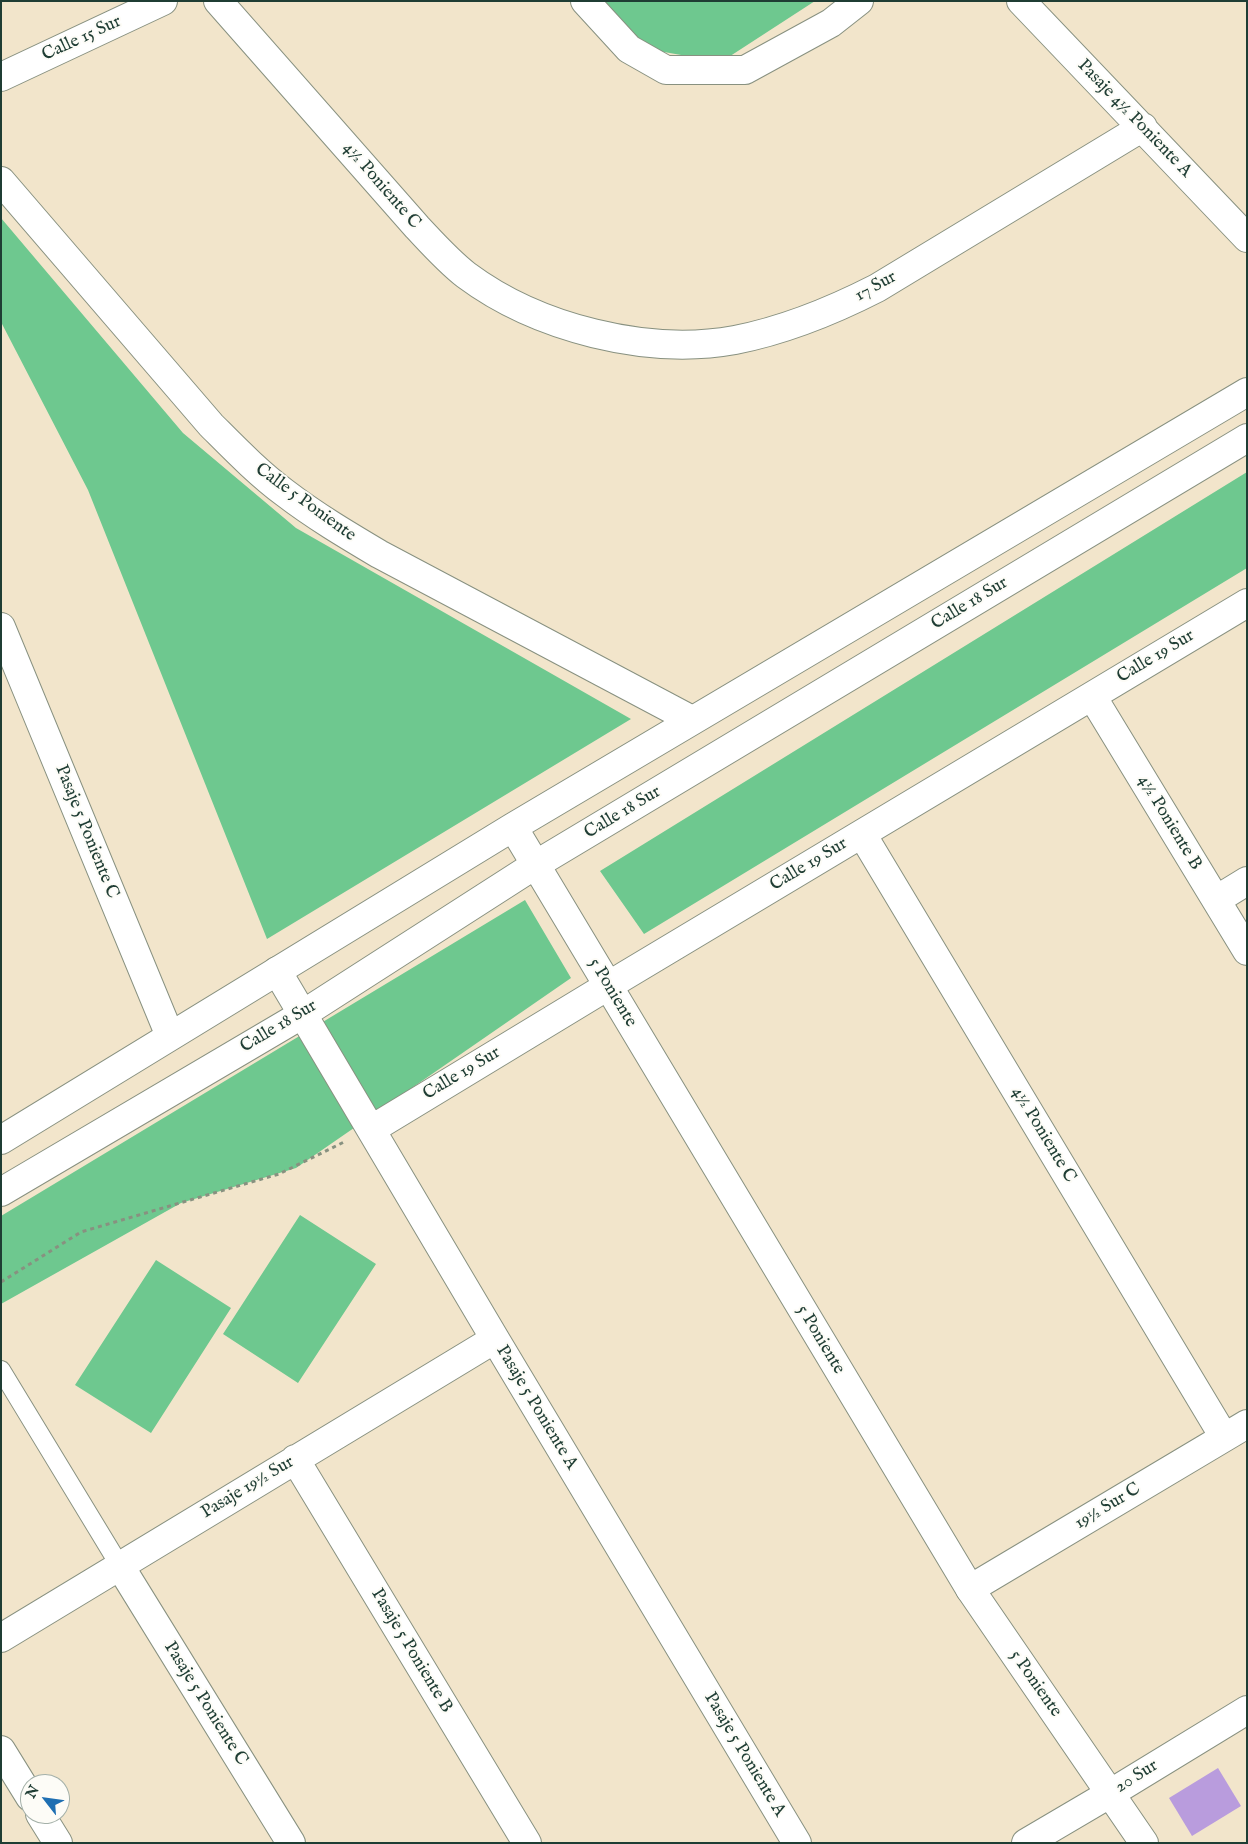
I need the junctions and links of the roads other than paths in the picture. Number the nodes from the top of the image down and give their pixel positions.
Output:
1 (163, 1) edge
2 (218, 1) edge
3 (585, 1) edge
4 (859, 1) edge
5 (1021, 1) edge
6 (1, 77) edge
7 (1143, 127) junction
8 (1, 181) edge
9 (1247, 238) edge
10 (577, 328) joint
11 (1247, 392) edge
12 (1247, 438) edge
13 (1247, 603) edge
14 (1, 627) edge
15 (1092, 696) junction
16 (692, 720) junction
17 (513, 827) junction
18 (862, 834) junction
19 (535, 865) junction
20 (1247, 881) edge
21 (1216, 900) junction
22 (1247, 951) edge
23 (278, 971) junction
24 (608, 986) junction
25 (303, 1014) junction
26 (170, 1036) junction
27 (372, 1129) junction
28 (1, 1140) edge
29 (1, 1192) edge
30 (495, 1339) junction
31 (1, 1370) edge
32 (1236, 1430) edge
33 (295, 1459) junction
34 (120, 1566) junction
35 (970, 1589) junction
36 (1, 1638) edge
37 (1247, 1710) edge
38 (1, 1750) edge
39 (20, 1781) edge
40 (1111, 1793) junction
41 (46, 1824) edge
42 (58, 1843) edge
43 (290, 1843) edge
44 (527, 1843) edge
45 (797, 1843) edge
46 (1026, 1843) edge
47 (1144, 1843) edge

1 - 6 street, Calle 15 Sur
2 - 10 street, 4½ Poniente C
3 - 4 street
5 - 7 street, Pasaje 4½ Poniente A
7 - 9 street, Pasaje 4½ Poniente A
7 - 10 street, 17 Sur
8 - 16 street, Calle 5 Poniente
11 - 16 street
12 - 19 street, Calle 18 Sur
13 - 15 street, Calle 19 Sur
14 - 26 street, Pasaje 5 Poniente C
15 - 18 street, Calle 19 Sur
15 - 21 street, 4½ Poniente B
16 - 17 street
17 - 19 street, 5 Poniente
17 - 23 street
18 - 24 street, Calle 19 Sur
18 - 32 street, 4½ Poniente C
19 - 24 street, 5 Poniente
19 - 25 street, Calle 18 Sur
20 - 21 street
21 - 22 street, 4½ Poniente B
23 - 25 street, Pasaje 5 Poniente A
23 - 26 street
24 - 27 street, Calle 19 Sur
24 - 35 street, 5 Poniente
25 - 27 street, Pasaje 5 Poniente A
25 - 29 street, Calle 18 Sur
26 - 28 street
27 - 30 street, Pasaje 5 Poniente A
30 - 33 street, Pasaje 19½ Sur
30 - 45 street, Pasaje 5 Poniente A
31 - 34 lane
32 - 35 street, 19½ Sur C
33 - 34 street, Pasaje 19½ Sur
33 - 44 street, Pasaje 5 Poniente B
34 - 36 street, Pasaje 19½ Sur
34 - 43 street, Pasaje 5 Poniente C
35 - 40 street, 5 Poniente
37 - 40 street, 20 Sur
38 - 39 street
40 - 46 street, 20 Sur
40 - 47 street, 5 Poniente
41 - 42 street

